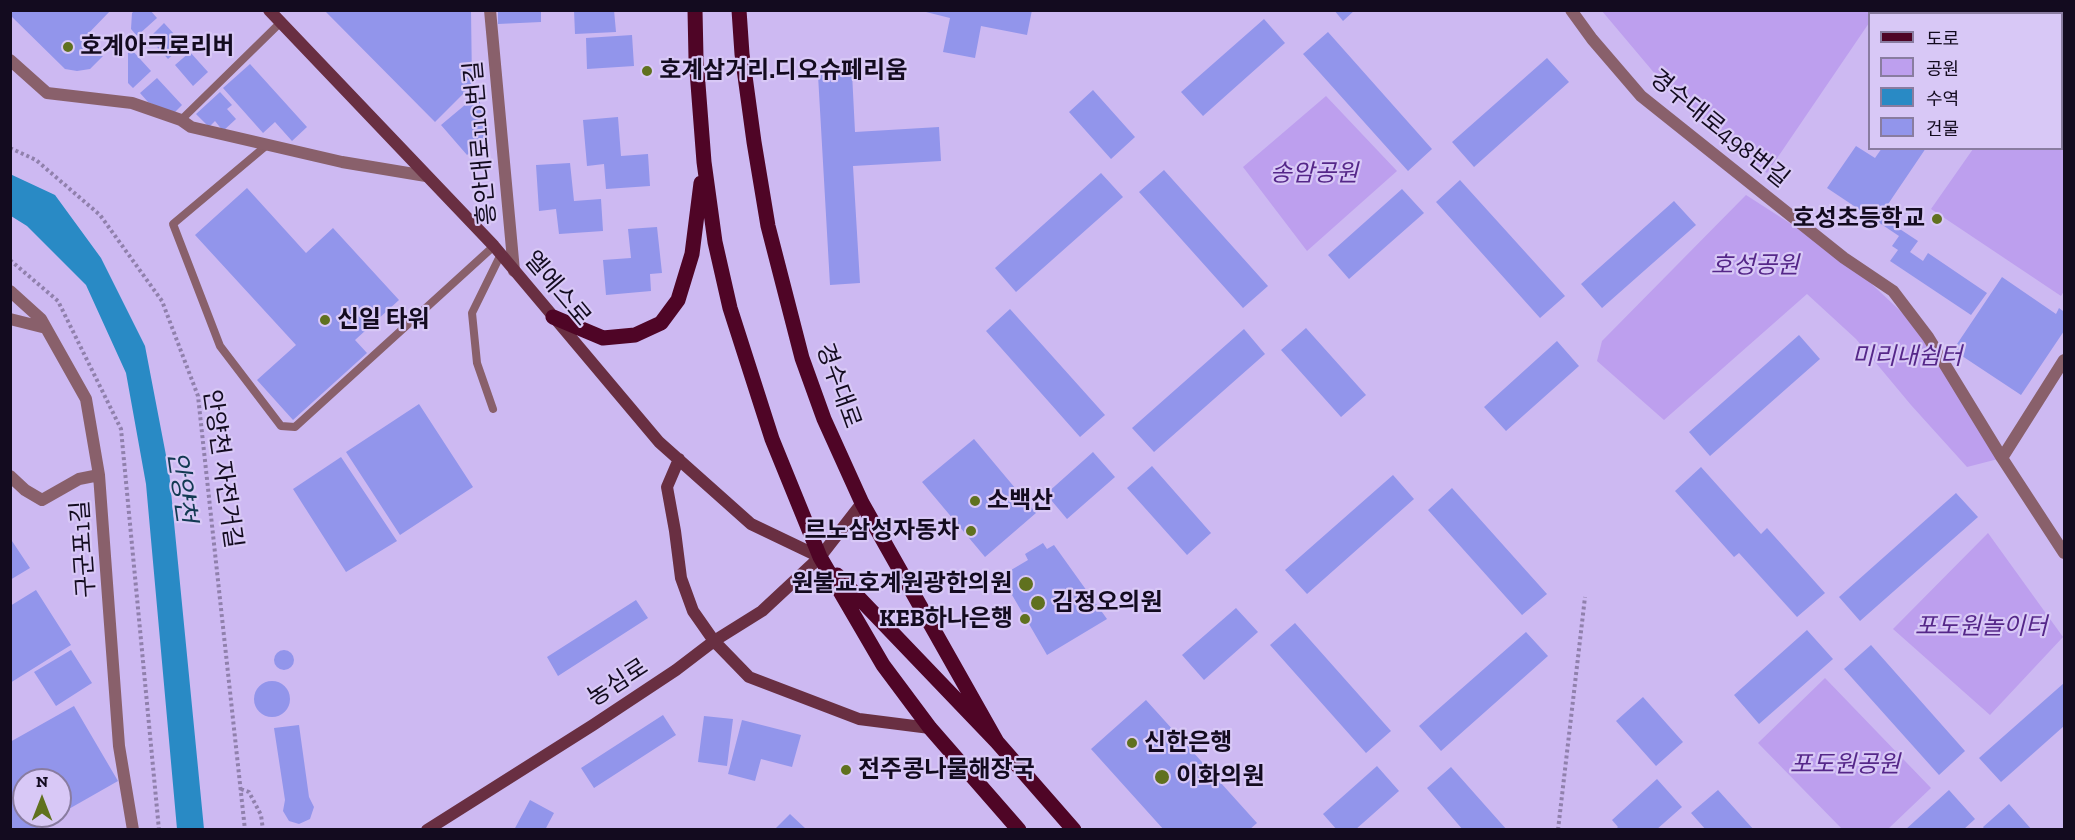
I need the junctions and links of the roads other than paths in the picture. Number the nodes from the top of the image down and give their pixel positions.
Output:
1 (269, 10) edge
2 (490, 10) edge
3 (690, 10) edge
4 (695, 10) edge
5 (741, 10) edge
6 (1571, 10) edge
7 (280, 23) junction
8 (696, 58) junction
9 (10, 60) edge
10 (181, 120) junction
11 (267, 145) junction
12 (704, 162) junction
13 (426, 177) junction
14 (498, 250) junction
15 (514, 271) junction
16 (10, 291) edge
17 (553, 317) junction
18 (10, 319) edge
19 (46, 328) junction
20 (2064, 360) edge
21 (493, 409) dead end
22 (2002, 458) junction
23 (679, 459) junction
24 (99, 475) junction
25 (10, 476) edge
26 (862, 503) junction
27 (2064, 553) edge
28 (820, 557) junction
29 (714, 641) junction
30 (930, 728) junction
31 (997, 742) junction
32 (133, 830) edge
33 (428, 830) edge
34 (1019, 830) edge
35 (1074, 830) edge

1 - 7 street, 엘에스로
2 - 15 street, 흥안대로110번길
3 - 8 main road
4 - 8 main road, 경수대로
5 - 26 main road, 경수대로
6 - 22 street, 경수대로498번길
7 - 10 lane
7 - 13 street, 엘에스로
8 - 12 main road, 경수대로
9 - 10 street
10 - 11 street
11 - 13 street
11 - 14 lane
12 - 17 main road
12 - 28 main road, 경수대로
13 - 14 street, 엘에스로
14 - 15 street, 엘에스로
14 - 21 lane
15 - 17 street, 엘에스로
16 - 19 street, 구군포1길
17 - 23 street, 엘에스로
18 - 19 street
19 - 24 street, 구군포1길
20 - 22 street
22 - 27 street, 경수대로498번길
23 - 28 street, 엘에스로
23 - 29 street
24 - 25 street
24 - 32 street, 구군포1길
26 - 28 street, 농심로
26 - 31 main road, 경수대로
28 - 29 street, 농심로
28 - 30 main road, 경수대로
28 - 31 main road, 경수대로
29 - 30 street
29 - 33 street, 농심로
30 - 34 main road, 경수대로
31 - 35 main road, 경수대로

